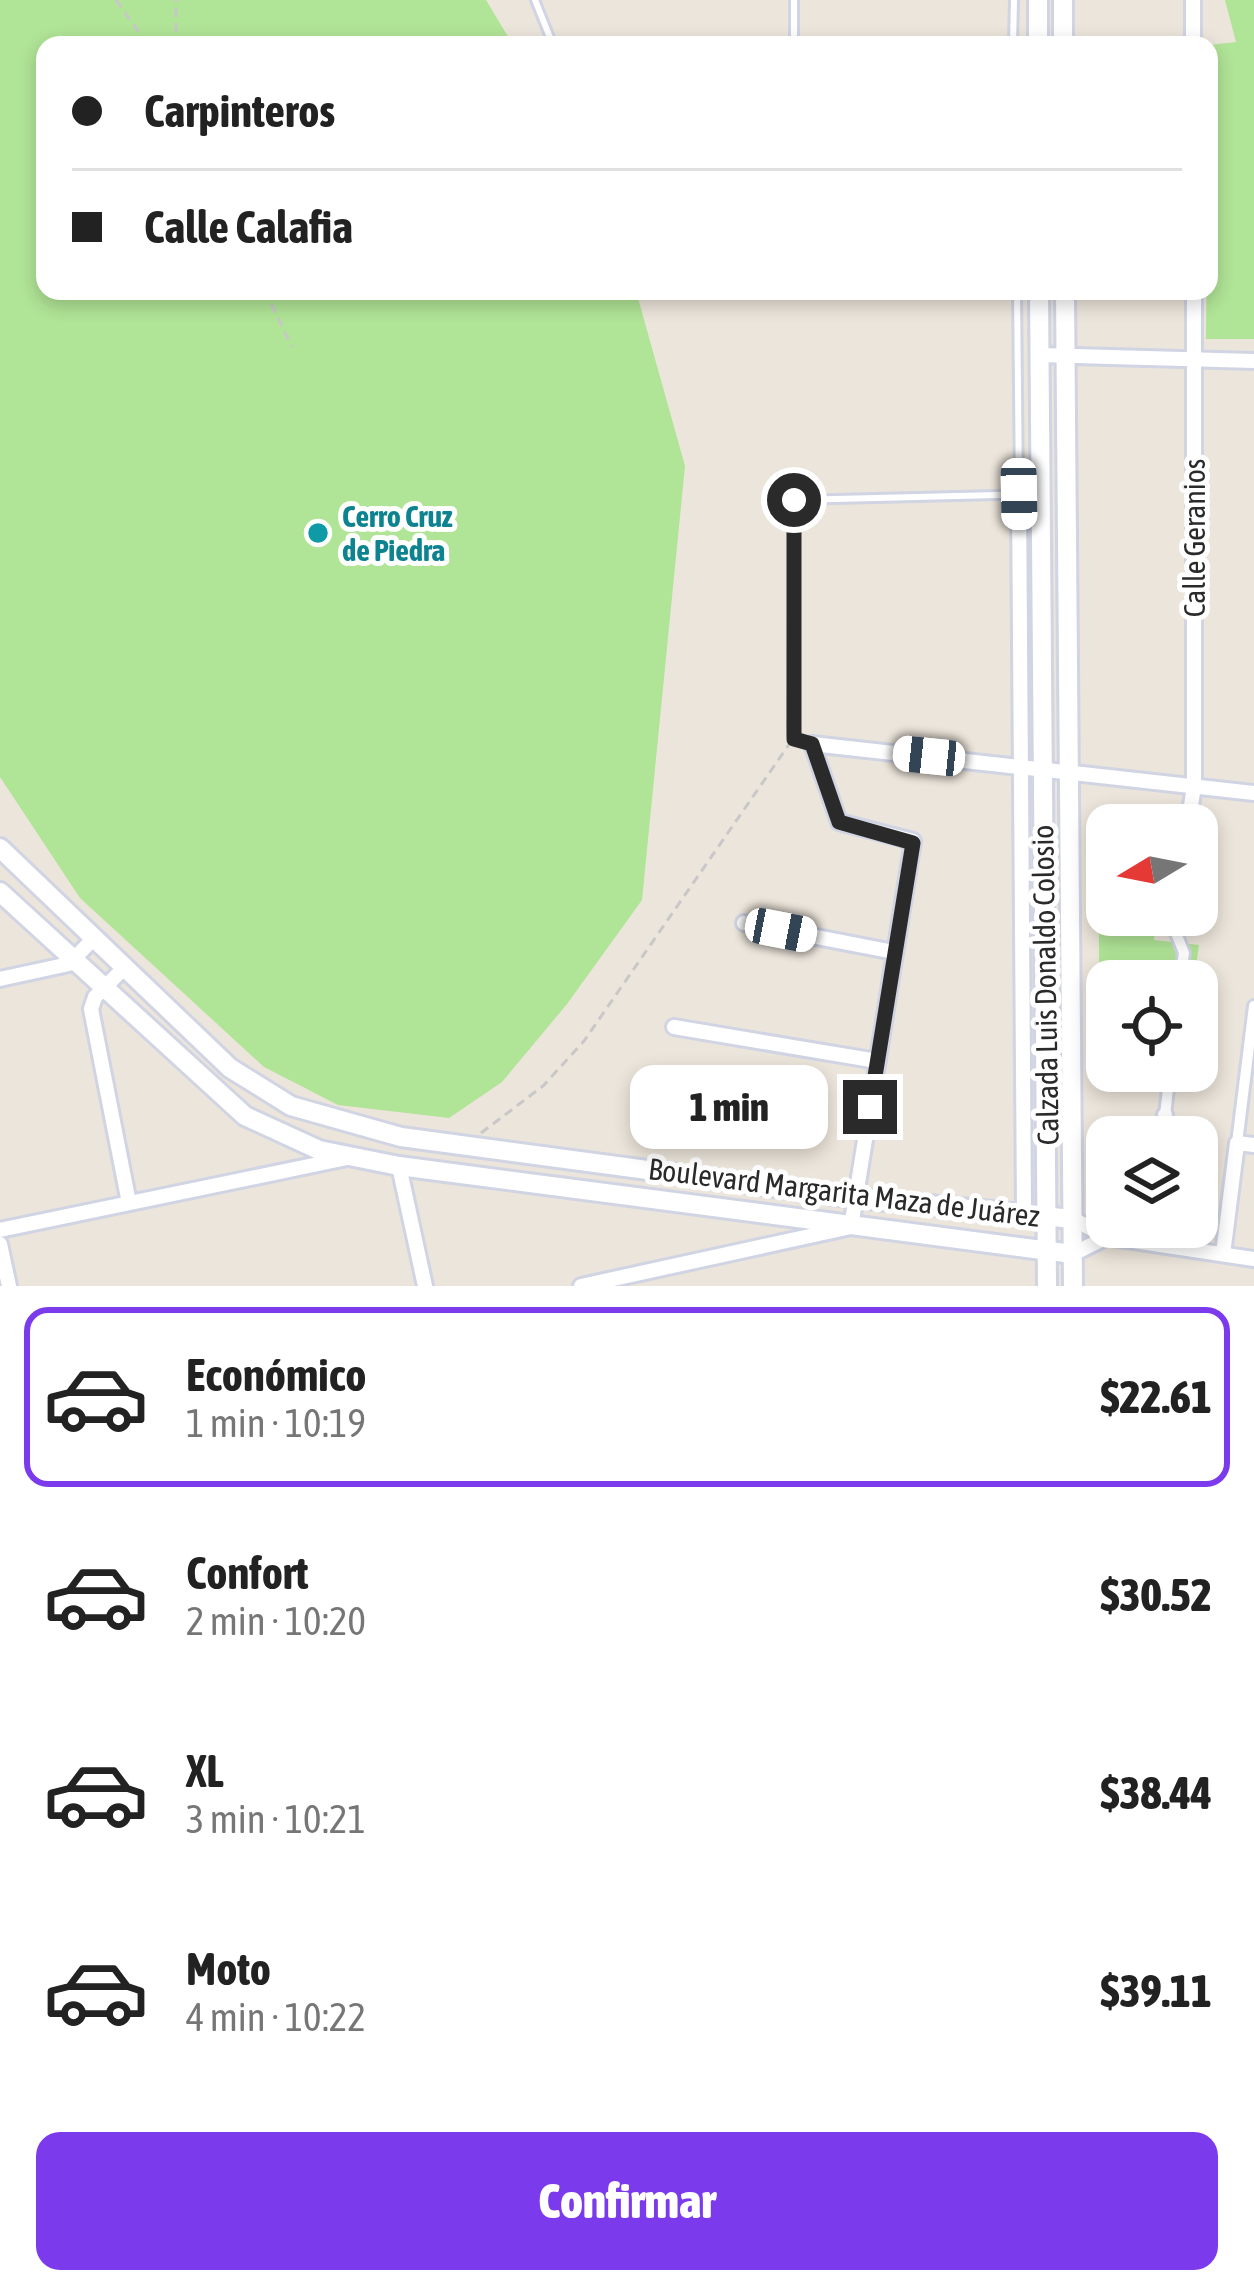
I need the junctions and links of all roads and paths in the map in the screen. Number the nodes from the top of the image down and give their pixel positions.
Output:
1 (116, 0) edge
2 (176, 0) edge
3 (535, 0) edge
4 (794, 0) edge
5 (1014, 0) edge
6 (1037, 0) edge
7 (1063, 0) edge
8 (1192, 0) edge
9 (142, 36) edge
10 (176, 36) edge
11 (550, 36) edge
12 (794, 36) edge
13 (1013, 36) edge
14 (1038, 36) edge
15 (1063, 36) edge
16 (1193, 36) edge
17 (269, 300) edge
18 (1018, 300) edge
19 (1040, 300) edge
20 (1066, 300) edge
21 (1194, 300) edge
22 (292, 347) dead end
23 (1039, 355) junction
24 (1066, 356) junction
25 (1254, 361) edge
26 (1194, 362) junction
27 (1029, 494) junction
28 (794, 739) junction
29 (812, 744) junction
30 (1032, 767) junction
31 (1069, 771) junction
32 (1194, 786) junction
33 (1254, 793) edge
34 (1191, 804) edge
35 (0, 848) edge
36 (0, 892) edge
37 (744, 923) dead end
38 (94, 938) junction
39 (894, 952) junction
40 (75, 960) junction
41 (125, 967) junction
42 (0, 979) edge
43 (104, 988) junction
44 (1254, 1006) edge
45 (674, 1028) dead end
46 (1252, 1041) edge
47 (877, 1061) junction
48 (1168, 1092) edge
49 (1165, 1115) edge
50 (1237, 1143) junction
51 (466, 1145) junction
52 (1254, 1145) edge
53 (352, 1157) junction
54 (399, 1166) junction
55 (856, 1198) junction
56 (129, 1203) junction
57 (1024, 1212) junction
58 (1048, 1216) junction
59 (1073, 1219) junction
60 (1086, 1226) edge
61 (851, 1227) junction
62 (0, 1230) edge
63 (0, 1244) edge
64 (1086, 1248) edge
65 (1180, 1248) edge
66 (1047, 1251) junction
67 (1073, 1254) junction
68 (1223, 1254) junction
69 (1254, 1259) edge
70 (9, 1286) edge
71 (425, 1286) edge
72 (581, 1286) edge
73 (1046, 1286) edge
74 (1073, 1286) edge

1 - 9 path
2 - 10 path
3 - 11 lane
4 - 12 lane
5 - 13 lane
6 - 14 main road
7 - 15 main road
8 - 16 street
17 - 22 path
18 - 27 lane
19 - 23 main road, Calzada Luis Donaldo Colosio
20 - 24 main road, Calzada Luis Donaldo Colosio
21 - 26 street, Calle Geranios
23 - 24 street
23 - 27 main road, Calzada Luis Donaldo Colosio
24 - 26 street
24 - 31 main road, Calzada Luis Donaldo Colosio
25 - 26 street
26 - 32 street, Calle Geranios
27 - 28 lane
27 - 30 street
27 - 30 main road, Calzada Luis Donaldo Colosio
28 - 29 lane
28 - 51 path
29 - 30 street
29 - 39 street
30 - 31 street
30 - 57 street
30 - 58 main road, Calzada Luis Donaldo Colosio
31 - 32 street
31 - 59 main road, Calzada Luis Donaldo Colosio
32 - 33 street
32 - 34 street, Calle Geranios
35 - 38 main road, Boulevard Margarita Maza de Juárez
36 - 40 main road, Boulevard Margarita Maza de Juárez
37 - 39 street
38 - 40 street
38 - 41 main road, Boulevard Margarita Maza de Juárez
39 - 47 street
40 - 42 street
40 - 43 main road, Boulevard Margarita Maza de Juárez
41 - 43 street
41 - 51 main road, Boulevard Margarita Maza de Juárez
43 - 53 main road, Boulevard Margarita Maza de Juárez
43 - 56 street
44 - 46 street
45 - 47 street
46 - 50 street
47 - 55 street
48 - 49 street
50 - 52 street
50 - 68 street
51 - 55 main road, Boulevard Margarita Maza de Juárez
53 - 54 main road, Boulevard Margarita Maza de Juárez
53 - 56 street
54 - 61 main road, Boulevard Margarita Maza de Juárez
54 - 71 street
55 - 57 main road, Boulevard Margarita Maza de Juárez
55 - 61 street
56 - 62 street
57 - 58 main road, Boulevard Margarita Maza de Juárez
58 - 59 main road, Boulevard Margarita Maza de Juárez
58 - 66 main road, Calzada Luis Donaldo Colosio
59 - 60 street
59 - 67 main road, Calzada Luis Donaldo Colosio
61 - 66 main road, Boulevard Margarita Maza de Juárez
61 - 72 street
63 - 70 street
64 - 67 street
65 - 68 street
66 - 67 main road, Boulevard Margarita Maza de Juárez
66 - 73 main road, Calzada Luis Donaldo Colosio
67 - 74 main road, Calzada Luis Donaldo Colosio
68 - 69 street

